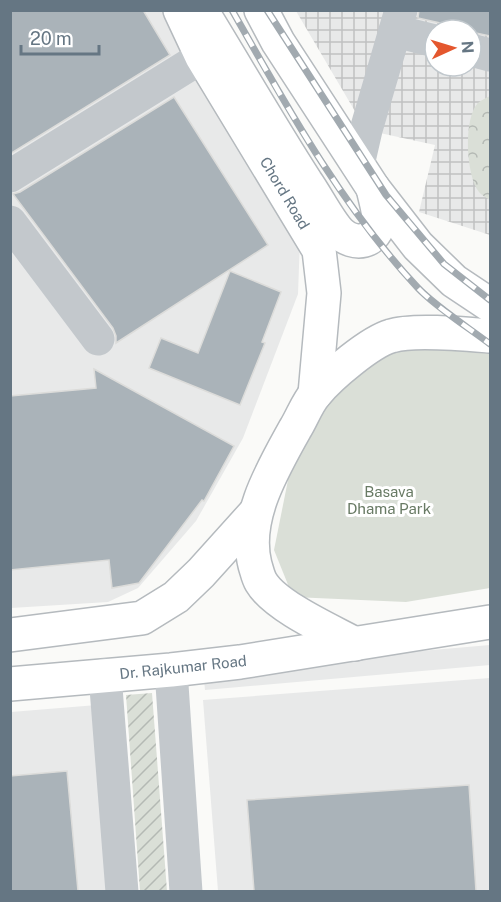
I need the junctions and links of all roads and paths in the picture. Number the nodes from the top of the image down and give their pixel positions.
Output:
1 (180, 10) edge
2 (201, 10) edge
3 (261, 10) edge
4 (398, 21) edge
5 (423, 35) edge
6 (202, 57) junction
7 (10, 176) edge
8 (365, 177) junction
9 (10, 222) edge
10 (490, 304) edge
11 (490, 336) edge
12 (98, 339) dead end
13 (315, 394) junction
14 (256, 512) junction
15 (490, 622) edge
16 (10, 635) edge
17 (355, 644) junction
18 (171, 670) junction
19 (105, 675) junction
20 (10, 684) edge
21 (122, 891) edge
22 (186, 891) edge

1 - 6 main road, Chord Road
2 - 8 main road
3 - 8 main road
4 - 5 lane
4 - 8 lane
6 - 7 lane
6 - 13 main road, Chord Road
8 - 10 main road
9 - 12 lane
11 - 13 main road
13 - 14 main road
14 - 16 main road
14 - 17 main road
15 - 17 main road, Dr. Rajkumar Road
17 - 18 main road, Dr. Rajkumar Road
18 - 19 main road, Dr. Rajkumar Road
18 - 22 lane
19 - 20 main road, Dr. Rajkumar Road
19 - 21 lane

